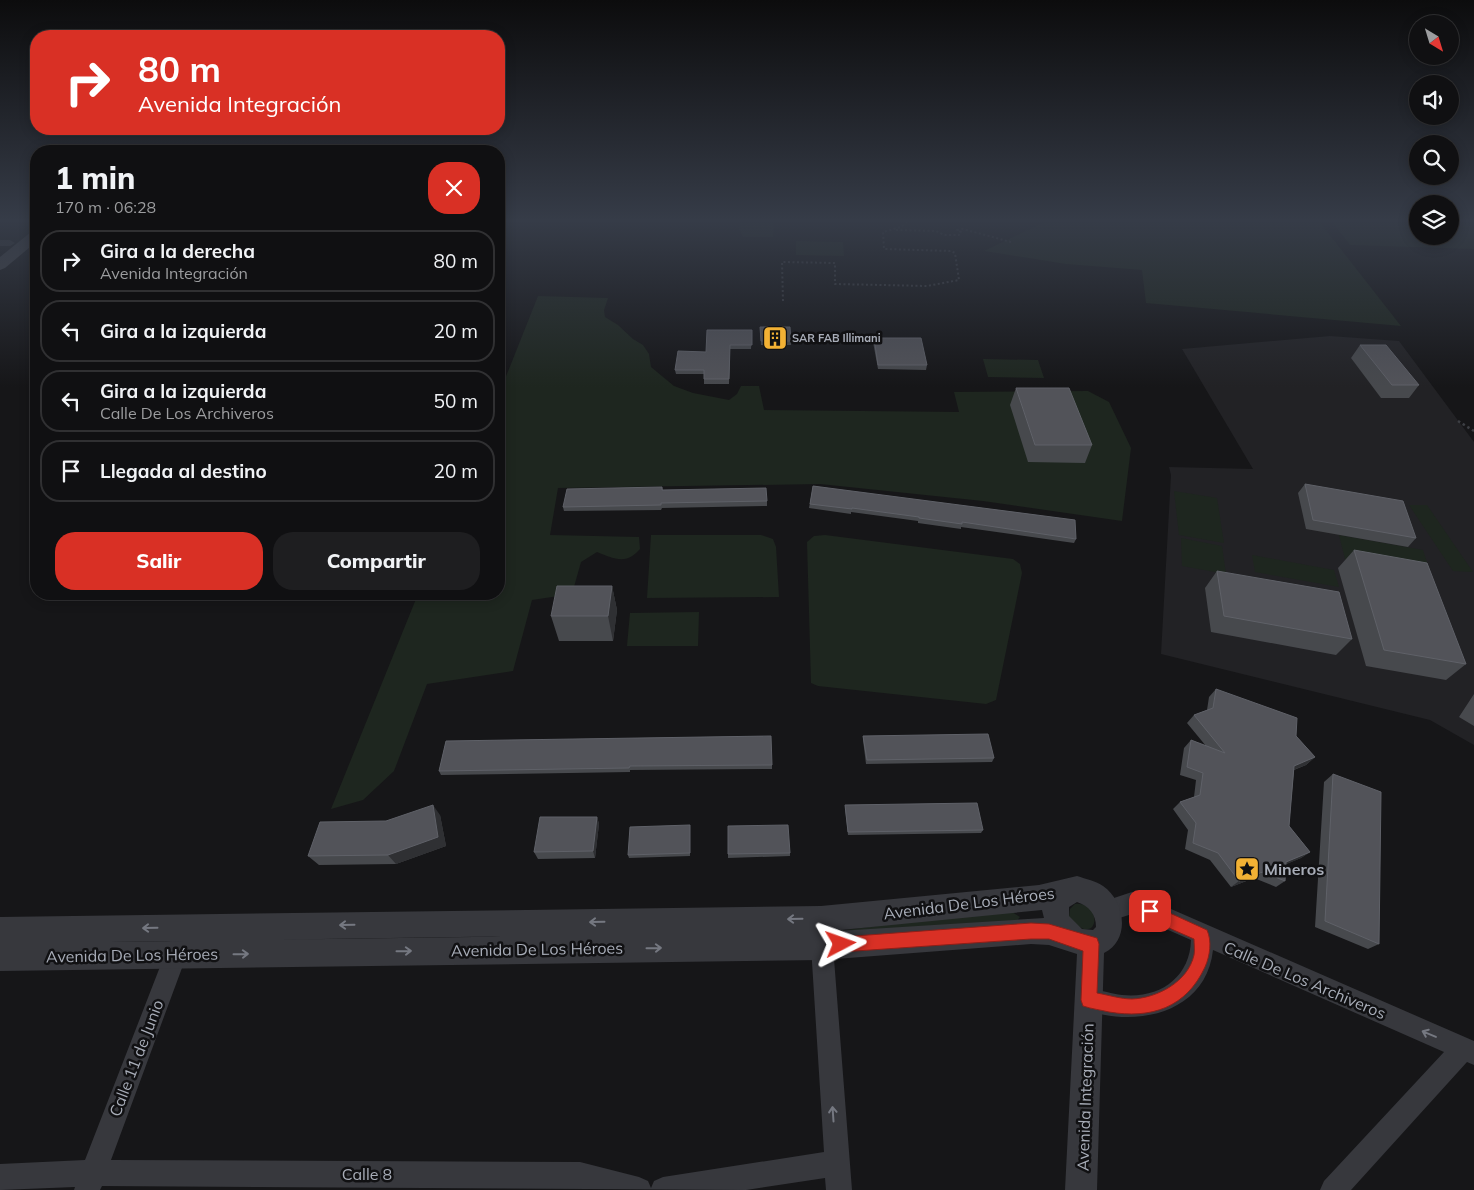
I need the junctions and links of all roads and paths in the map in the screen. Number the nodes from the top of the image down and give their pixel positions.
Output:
1 (782, 276) edge
2 (835, 276) edge
3 (959, 276) edge
4 (783, 301) dead end
5 (1458, 421) dead end
6 (1474, 431) edge
7 (1069, 890) junction
8 (1107, 911) junction
9 (188, 927) junction
10 (0, 930) edge
11 (1202, 935) junction
12 (1082, 941) junction
13 (822, 946) junction
14 (175, 954) junction
15 (0, 957) edge
16 (1089, 1000) junction
17 (1469, 1051) edge
18 (837, 1163) junction
19 (0, 1176) edge
20 (90, 1182) edge
21 (639, 1190) edge
22 (663, 1190) edge
23 (838, 1190) edge
24 (1081, 1190) edge
25 (1333, 1190) edge

1 - 4 path
2 - 3 path
5 - 6 path
7 - 8 street
7 -> 9 street, Avenida De Los Héroes
7 - 12 street
8 - 11 street, Calle De Los Archiveros
8 - 12 street
9 -> 10 street, Avenida De Los Héroes
9 - 14 street, Calle 11 de Junio
11 - 16 street
17 -> 11 street, Calle De Los Archiveros
12 - 13 street, Avenida De Los Héroes
12 - 16 street, Avenida Integración
14 -> 13 street, Avenida De Los Héroes
18 -> 13 street
14 - 15 street, Avenida De Los Héroes
14 - 20 street, Calle 11 de Junio
16 - 24 street, Avenida Integración
17 - 25 street
18 - 22 street
18 - 23 street
19 - 20 street
20 - 21 street, Calle 8

